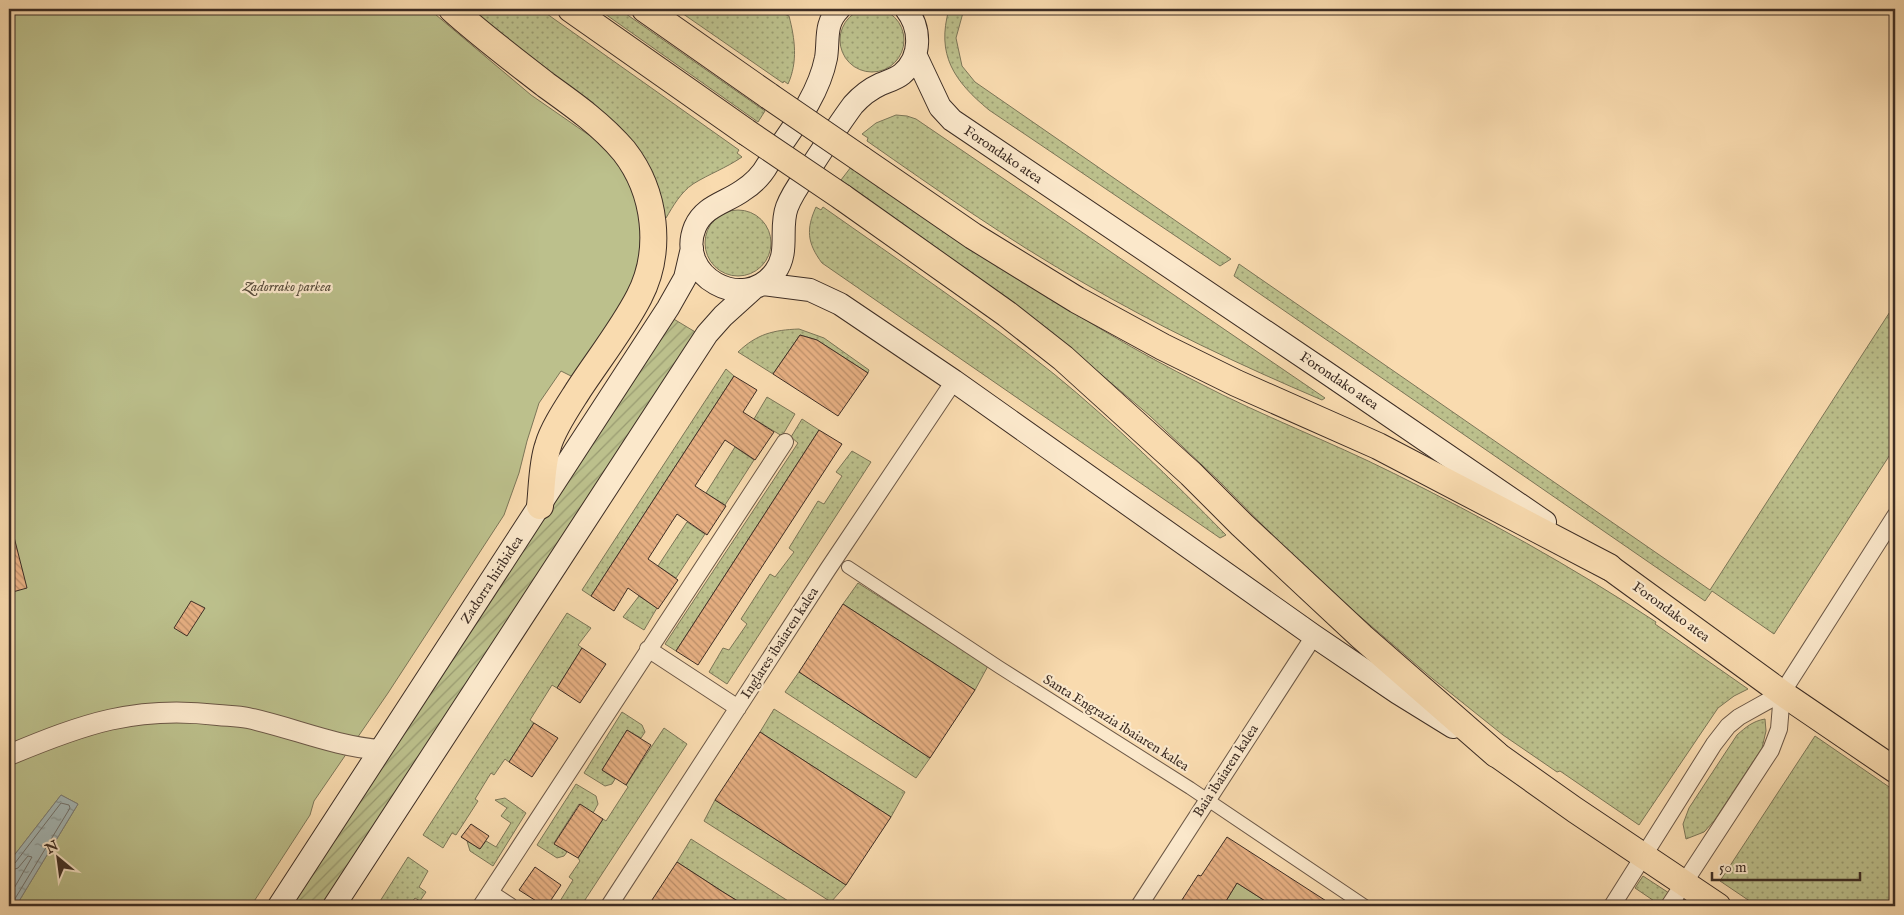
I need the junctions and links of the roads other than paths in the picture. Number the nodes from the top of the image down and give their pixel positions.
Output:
1 (452, 9) edge
2 (571, 9) edge
3 (645, 9) edge
4 (839, 9) edge
5 (906, 9) edge
6 (921, 18) edge
7 (915, 54) junction
8 (692, 248) junction
9 (758, 286) junction
10 (954, 381) junction
11 (785, 442) dead end
12 (540, 506) junction
13 (1895, 516) edge
14 (848, 567) dead end
15 (1609, 567) junction
16 (1314, 636) junction
17 (648, 649) junction
18 (1782, 692) junction
19 (738, 708) junction
20 (381, 750) junction
21 (1496, 754) junction
22 (9, 755) edge
23 (1895, 770) edge
24 (1208, 800) junction
25 (1644, 857) junction
26 (1684, 884) junction
27 (486, 900) edge
28 (279, 906) edge
29 (334, 906) edge
30 (510, 906) edge
31 (609, 906) edge
32 (1139, 906) edge
33 (1365, 906) edge
34 (1612, 906) edge
35 (1669, 906) edge
36 (1718, 906) edge

1 - 12 highway
2 - 21 highway, bridge
3 - 15 highway, bridge
4 - 8 main road, Zadorra hiribidea
5 - 6 main road
6 - 7 main road
7 - 9 main road
7 - 15 main road, Forondako atea
8 - 9 main road
8 - 12 main road, Zadorra hiribidea
9 - 10 main road
9 - 29 main road
10 - 16 main road
10 - 19 street, Inglares ibaiaren kalea
11 - 17 street
12 - 20 main road, Zadorra hiribidea
13 - 18 street
14 - 24 street, Santa Engrazia ibaiaren kalea
15 - 18 main road, Forondako atea
16 - 21 main road
16 - 24 street, Baia ibaiaren kalea
17 - 19 street
17 - 27 street
18 - 23 main road, Forondako atea
18 - 25 street
18 - 26 street
19 - 31 street, Inglares ibaiaren kalea
20 - 22 street
20 - 28 main road, Zadorra hiribidea
21 - 25 main road
24 - 32 street, Baia ibaiaren kalea
24 - 33 street, Santa Engrazia ibaiaren kalea
25 - 26 main road
25 - 34 street
26 - 35 street
26 - 36 main road
27 - 30 street

